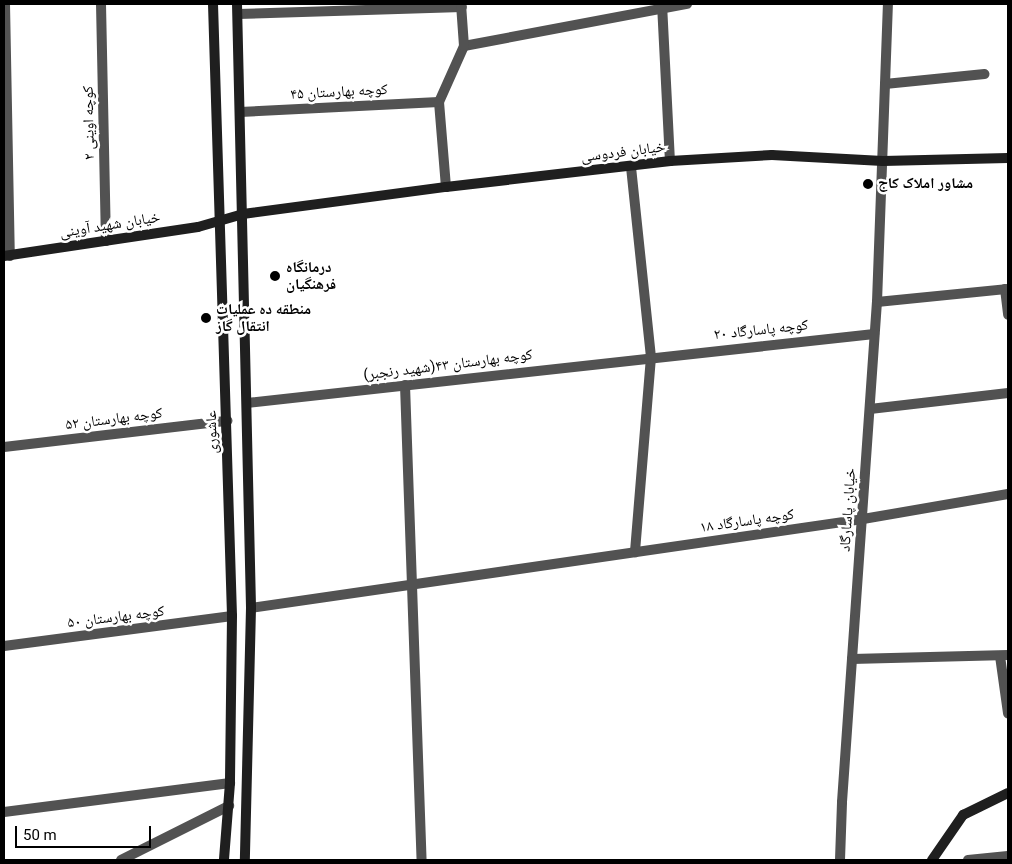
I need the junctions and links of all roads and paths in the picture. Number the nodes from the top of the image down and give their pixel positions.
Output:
1 (5, 4) edge
2 (101, 4) edge
3 (213, 4) edge
4 (687, 4) edge
5 (888, 4) edge
6 (462, 5) edge
7 (662, 5) edge
8 (237, 9) edge
9 (464, 46) junction
10 (985, 74) dead end
11 (885, 84) junction
12 (439, 102) junction
13 (240, 112) junction
14 (1008, 158) edge
15 (883, 161) junction
16 (670, 162) junction
17 (631, 167) junction
18 (446, 187) junction
19 (243, 214) junction
20 (220, 222) junction
21 (106, 241) junction
22 (7, 256) edge
23 (1007, 289) edge
24 (877, 302) junction
25 (1008, 315) edge
26 (874, 334) junction
27 (652, 357) junction
28 (405, 385) junction
29 (1008, 393) edge
30 (247, 403) junction
31 (870, 409) junction
32 (227, 421) junction
33 (4, 448) edge
34 (1008, 494) edge
35 (862, 519) junction
36 (635, 552) junction
37 (412, 585) junction
38 (251, 608) junction
39 (232, 616) junction
40 (4, 646) edge
41 (1004, 656) edge
42 (852, 659) junction
43 (1008, 713) edge
44 (230, 784) junction
45 (1008, 793) edge
46 (229, 806) junction
47 (4, 812) edge
48 (1008, 856) edge
49 (987, 859) edge
50 (121, 860) edge
51 (224, 860) edge
52 (246, 860) edge
53 (422, 860) edge
54 (840, 860) edge
55 (932, 860) edge
56 (968, 860) edge

1 - 22 street
2 - 21 street, کوچه اوینی ۲
3 - 20 street, عاشوری
4 - 7 street
5 - 11 street, خیابان پاسارگاد
6 - 8 street
6 - 9 street
7 - 9 street
7 - 16 street
8 - 13 street
9 - 12 street
10 - 11 street
11 - 15 street, خیابان پاسارگاد
12 - 13 street, کوچه بهارستان ۴۵
12 - 18 street
13 - 19 street
14 - 15 street, خیابان فردوسی
15 - 16 street, خیابان فردوسی
15 - 24 street, خیابان پاسارگاد
16 - 17 street, خیابان فردوسی
17 - 18 street, خیابان فردوسی
17 - 27 street
18 - 19 street, خیابان فردوسی
19 - 20 street, خیابان شهید آوینی
19 - 30 street
20 - 21 street, خیابان شهید آوینی
20 - 32 street, عاشوری
21 - 22 street, خیابان شهید آوینی
23 - 24 street
23 - 25 street
24 - 26 street, خیابان پاسارگاد
26 - 27 street, کوچه پاسارگاد ۲۰
26 - 31 street, خیابان پاسارگاد
27 - 28 street, کوچه بهارستان ۴۳(شهید رنجبر)
27 - 36 street
28 - 30 street, کوچه بهارستان ۴۳(شهید رنجبر)
28 - 37 street
29 - 31 street
30 - 38 street
31 - 35 street, خیابان پاسارگاد
32 - 33 street, کوچه بهارستان ۵۲
32 - 39 street, عاشوری
34 - 35 street, کوچه پاسارگاد ۱۸
35 - 36 street, کوچه پاسارگاد ۱۸
35 - 42 street, خیابان پاسارگاد
36 - 37 street, کوچه پاسارگاد ۱۸
37 - 38 street, کوچه پاسارگاد ۱۸
37 - 53 street
38 - 52 street
39 - 40 street, کوچه بهارستان ۵۰
39 - 44 street, عاشوری
41 - 42 street
41 - 43 street
42 - 54 street, خیابان پاسارگاد
44 - 46 street, عاشوری
44 - 47 street
45 - 55 street
46 - 50 street
46 - 51 street, عاشوری
48 - 49 street
49 - 56 street

